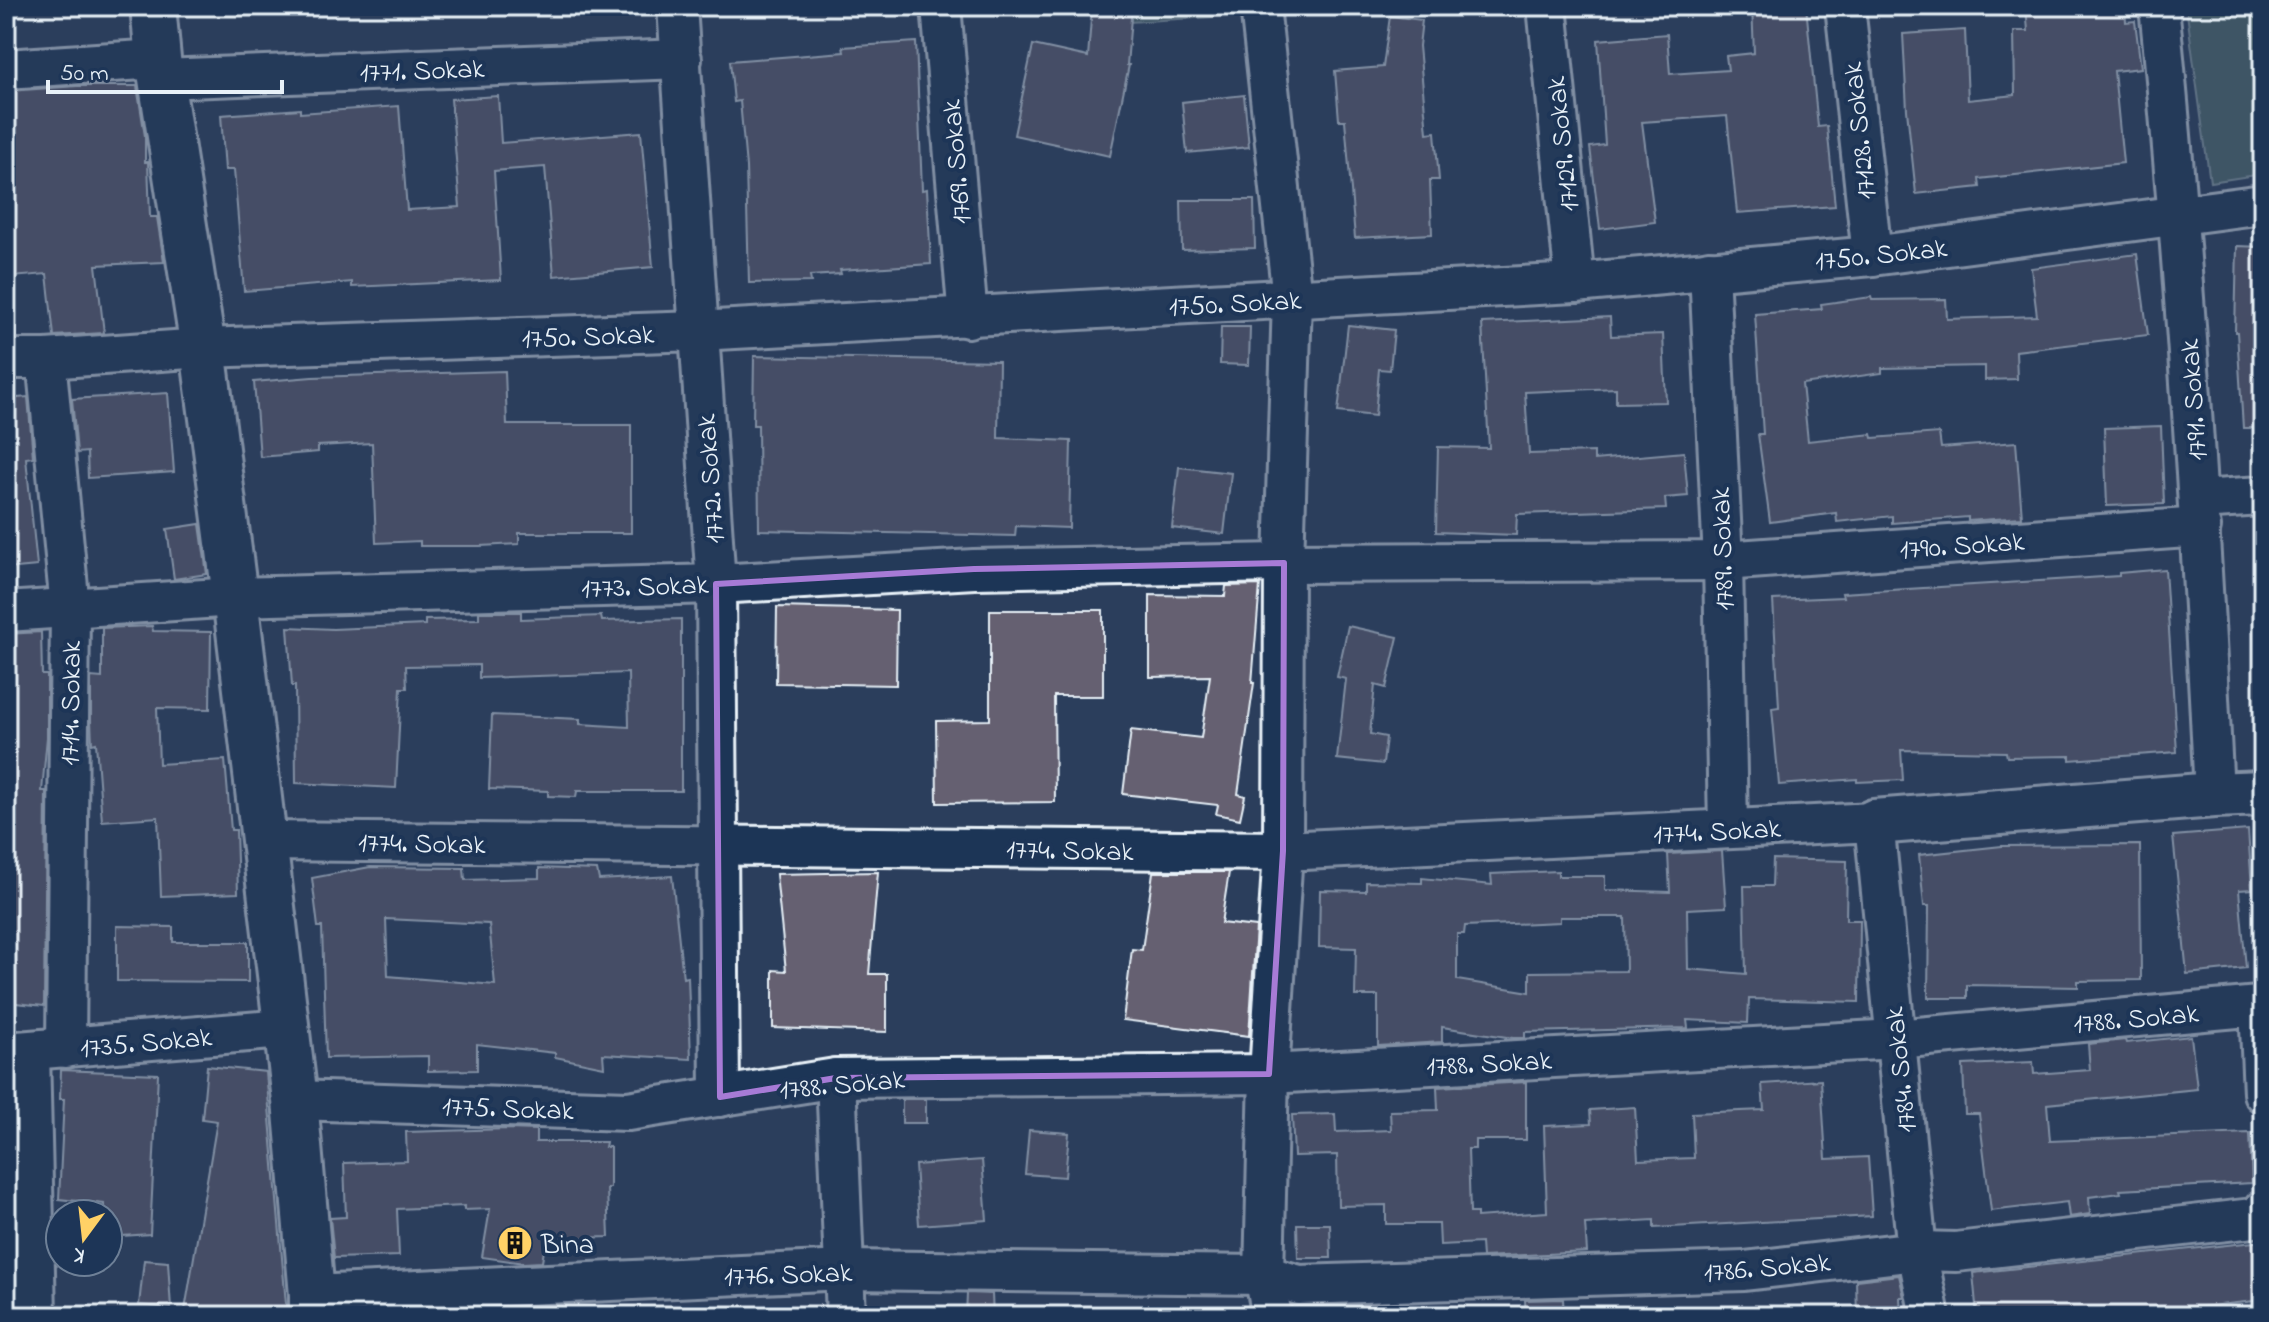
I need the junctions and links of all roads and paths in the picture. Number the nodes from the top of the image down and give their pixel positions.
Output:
1 (153, 6) edge
2 (677, 6) edge
3 (941, 6) edge
4 (1260, 6) edge
5 (1547, 6) edge
6 (1845, 6) edge
7 (2159, 6) edge
8 (682, 59) junction
9 (6, 69) edge
10 (160, 69) junction
11 (2263, 204) edge
12 (2180, 215) junction
13 (1872, 256) junction
14 (1709, 270) junction
15 (1575, 283) junction
16 (1292, 298) junction
17 (968, 318) junction
18 (698, 331) junction
19 (203, 348) junction
20 (6, 359) edge
21 (46, 359) junction
22 (2263, 496) edge
23 (2200, 514) junction
24 (1723, 561) junction
25 (1284, 563) junction
26 (716, 584) junction
27 (235, 597) junction
28 (70, 608) junction
29 (6, 612) edge
30 (2263, 793) edge
31 (2214, 795) junction
32 (1874, 822) junction
33 (1728, 829) junction
34 (264, 841) junction
35 (720, 846) junction
36 (1283, 851) junction
37 (285, 1029) junction
38 (1896, 1039) junction
39 (34, 1051) edge
40 (1269, 1074) junction
41 (836, 1078) junction
42 (2263, 1093) edge
43 (720, 1097) junction
44 (295, 1100) junction
45 (2263, 1210) edge
46 (1917, 1251) junction
47 (846, 1270) junction
48 (1264, 1275) junction
49 (312, 1306) edge
50 (36, 1316) edge
51 (846, 1316) edge
52 (1272, 1316) edge
53 (1930, 1316) edge

1 - 10 street
2 - 8 street, 1772. Sokak
3 - 17 street, 1769. Sokak
4 - 16 street
5 - 15 street, 17129. Sokak
6 - 13 street, 17128. Sokak
7 - 12 street, 1791. Sokak
8 - 10 street, 1771. Sokak
8 - 18 street, 1772. Sokak
9 - 10 street, 1771. Sokak
10 - 19 street
11 - 12 street, 1750. Sokak
12 - 13 street, 1750. Sokak
12 - 23 street, 1791. Sokak
13 - 14 street, 1750. Sokak
14 - 15 street, 1750. Sokak
14 - 24 street, 1789. Sokak
15 - 16 street, 1750. Sokak
16 - 17 street, 1750. Sokak
16 - 25 street
17 - 18 street, 1750. Sokak
18 - 19 street, 1750. Sokak
18 - 26 street, 1772. Sokak
19 - 21 street, 1750. Sokak
19 - 27 street
20 - 21 street, 1750. Sokak
21 - 28 street, 1714. Sokak
22 - 23 street, 1790. Sokak
23 - 24 street, 1790. Sokak
23 - 31 street, 1791. Sokak
24 - 25 street, 1790. Sokak
24 - 33 street, 1789. Sokak
25 - 26 street, 1773. Sokak
25 - 36 street
26 - 27 street, 1773. Sokak
26 - 35 street, 1772. Sokak
27 - 28 street, 1773. Sokak
27 - 34 street
28 - 29 street, 1773. Sokak
28 - 39 street, 1714. Sokak
30 - 31 street
31 - 32 street
32 - 33 street, 1774. Sokak
32 - 38 street, 1784. Sokak
33 - 36 street, 1774. Sokak
34 - 35 street, 1774. Sokak
34 - 37 street
35 - 36 street, 1774. Sokak
35 - 43 street, 1772. Sokak
36 - 40 street
37 - 39 street, 1735. Sokak
37 - 44 street
38 - 40 street, 1788. Sokak
38 - 42 street, 1788. Sokak
38 - 46 street, 1784. Sokak
39 - 50 street, 1714. Sokak
40 - 41 street, 1788. Sokak
40 - 48 street
41 - 43 street, 1788. Sokak
41 - 47 street
43 - 44 street, 1775. Sokak
44 - 49 street
45 - 46 street, 1786. Sokak
46 - 48 street, 1786. Sokak
46 - 53 street, 1784. Sokak
47 - 48 street, 1776. Sokak
47 - 49 street, 1776. Sokak
47 - 51 street
48 - 52 street

